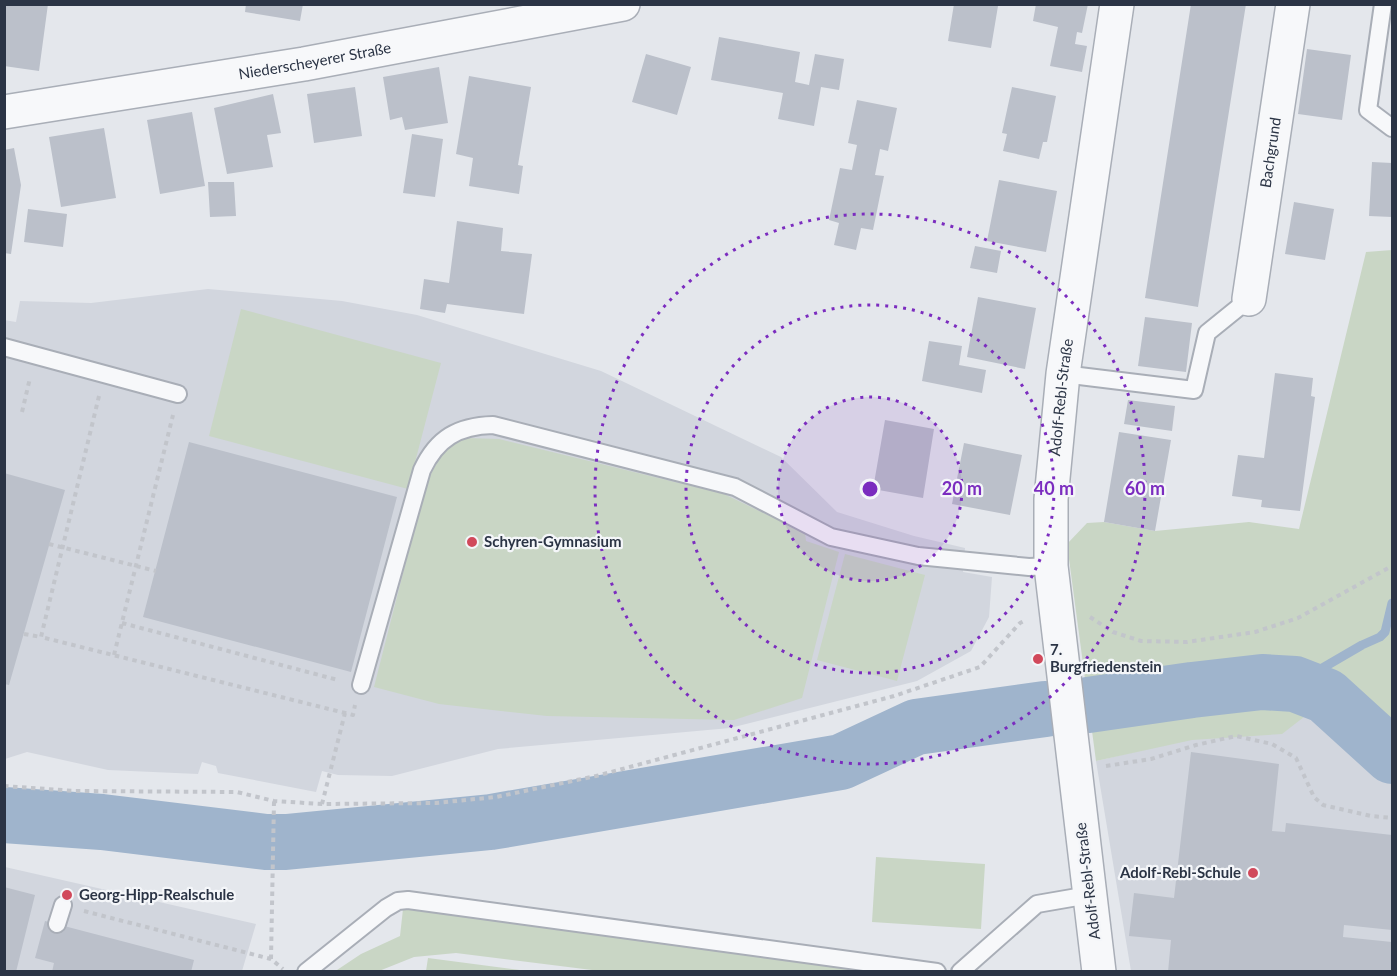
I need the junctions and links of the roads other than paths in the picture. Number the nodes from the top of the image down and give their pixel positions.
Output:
1 (623, 4) edge
2 (1117, 4) edge
3 (1293, 4) edge
4 (1383, 4) edge
5 (578, 9) edge
6 (4, 112) edge
7 (1392, 128) edge
8 (1249, 299) joint
9 (4, 347) edge
10 (1063, 374) junction
11 (178, 394) road end
12 (1051, 566) junction
13 (361, 686) road end
14 (1089, 895) junction
15 (63, 905) road end
16 (57, 924) dead end
17 (306, 972) edge
18 (937, 972) edge
19 (960, 972) edge
20 (1099, 972) edge

1 - 5 street, Niederscheyerer Straße
2 - 10 street, Adolf-Rebl-Straße
3 - 8 street, Bachgrund
4 - 7 lane
5 - 6 street, Niederscheyerer Straße
8 - 10 lane
9 - 11 lane
10 - 12 street, Adolf-Rebl-Straße
12 - 13 lane
12 - 14 street, Adolf-Rebl-Straße
14 - 19 lane
14 - 20 street, Adolf-Rebl-Straße
15 - 16 lane
17 - 18 lane

